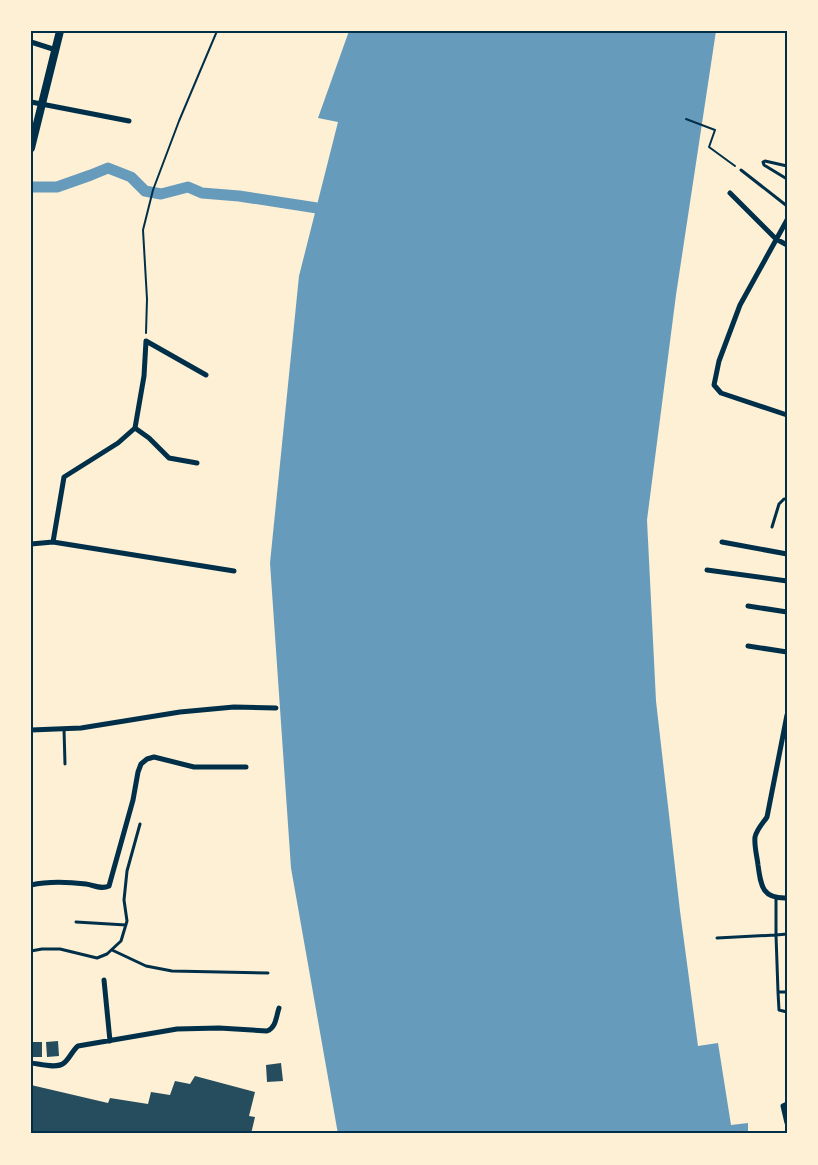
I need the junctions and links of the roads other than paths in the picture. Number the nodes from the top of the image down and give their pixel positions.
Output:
1 (60, 31) edge
2 (31, 42) edge
3 (56, 50) junction
4 (31, 102) edge
5 (41, 104) junction
6 (130, 121) dead end
7 (31, 148) edge
8 (787, 166) edge
9 (741, 170) road end
10 (787, 179) edge
11 (730, 193) dead end
12 (787, 206) edge
13 (787, 220) edge
14 (776, 239) junction
15 (787, 246) edge
16 (206, 375) dead end
17 (787, 415) edge
18 (135, 428) junction
19 (197, 463) dead end
20 (787, 499) edge
21 (772, 528) dead end
22 (53, 542) junction
23 (722, 542) dead end
24 (31, 544) edge
25 (787, 554) edge
26 (707, 570) dead end
27 (234, 571) dead end
28 (787, 581) edge
29 (748, 606) dead end
30 (787, 612) edge
31 (748, 646) dead end
32 (787, 652) edge
33 (276, 708) dead end
34 (787, 715) edge
35 (64, 729) junction
36 (31, 730) edge
37 (65, 764) dead end
38 (246, 767) dead end
39 (140, 824) dead end
40 (31, 884) edge
41 (776, 898) junction
42 (787, 898) edge
43 (76, 922) dead end
44 (126, 925) junction
45 (787, 934) edge
46 (776, 935) junction
47 (717, 938) dead end
48 (112, 950) junction
49 (31, 951) edge
50 (268, 973) dead end
51 (104, 980) dead end
52 (778, 992) junction
53 (787, 992) edge
54 (279, 1008) dead end
55 (787, 1012) edge
56 (110, 1041) junction
57 (31, 1063) edge
58 (787, 1104) edge
59 (787, 1123) edge

1 - 3 street
2 - 3 street
3 - 5 street
4 - 5 street
5 - 6 street
5 - 7 street
8 - 10 lane
9 - 12 lane
11 - 14 street
13 - 14 street
14 - 15 street
14 - 17 street
16 - 18 street
18 - 19 street
18 - 22 street
20 - 21 lane
22 - 24 street
22 - 27 street
23 - 25 street
26 - 28 street
29 - 30 street
31 - 32 street
33 - 35 street
34 - 41 street
35 - 36 street
35 - 37 lane
38 - 40 street
39 - 44 lane
41 - 42 street
41 - 46 lane
43 - 44 lane
44 - 48 lane
45 - 46 lane
46 - 47 lane
46 - 52 lane
48 - 49 lane
48 - 50 lane
51 - 56 street
52 - 53 lane
52 - 55 lane
54 - 56 street
56 - 57 street
58 - 59 street

